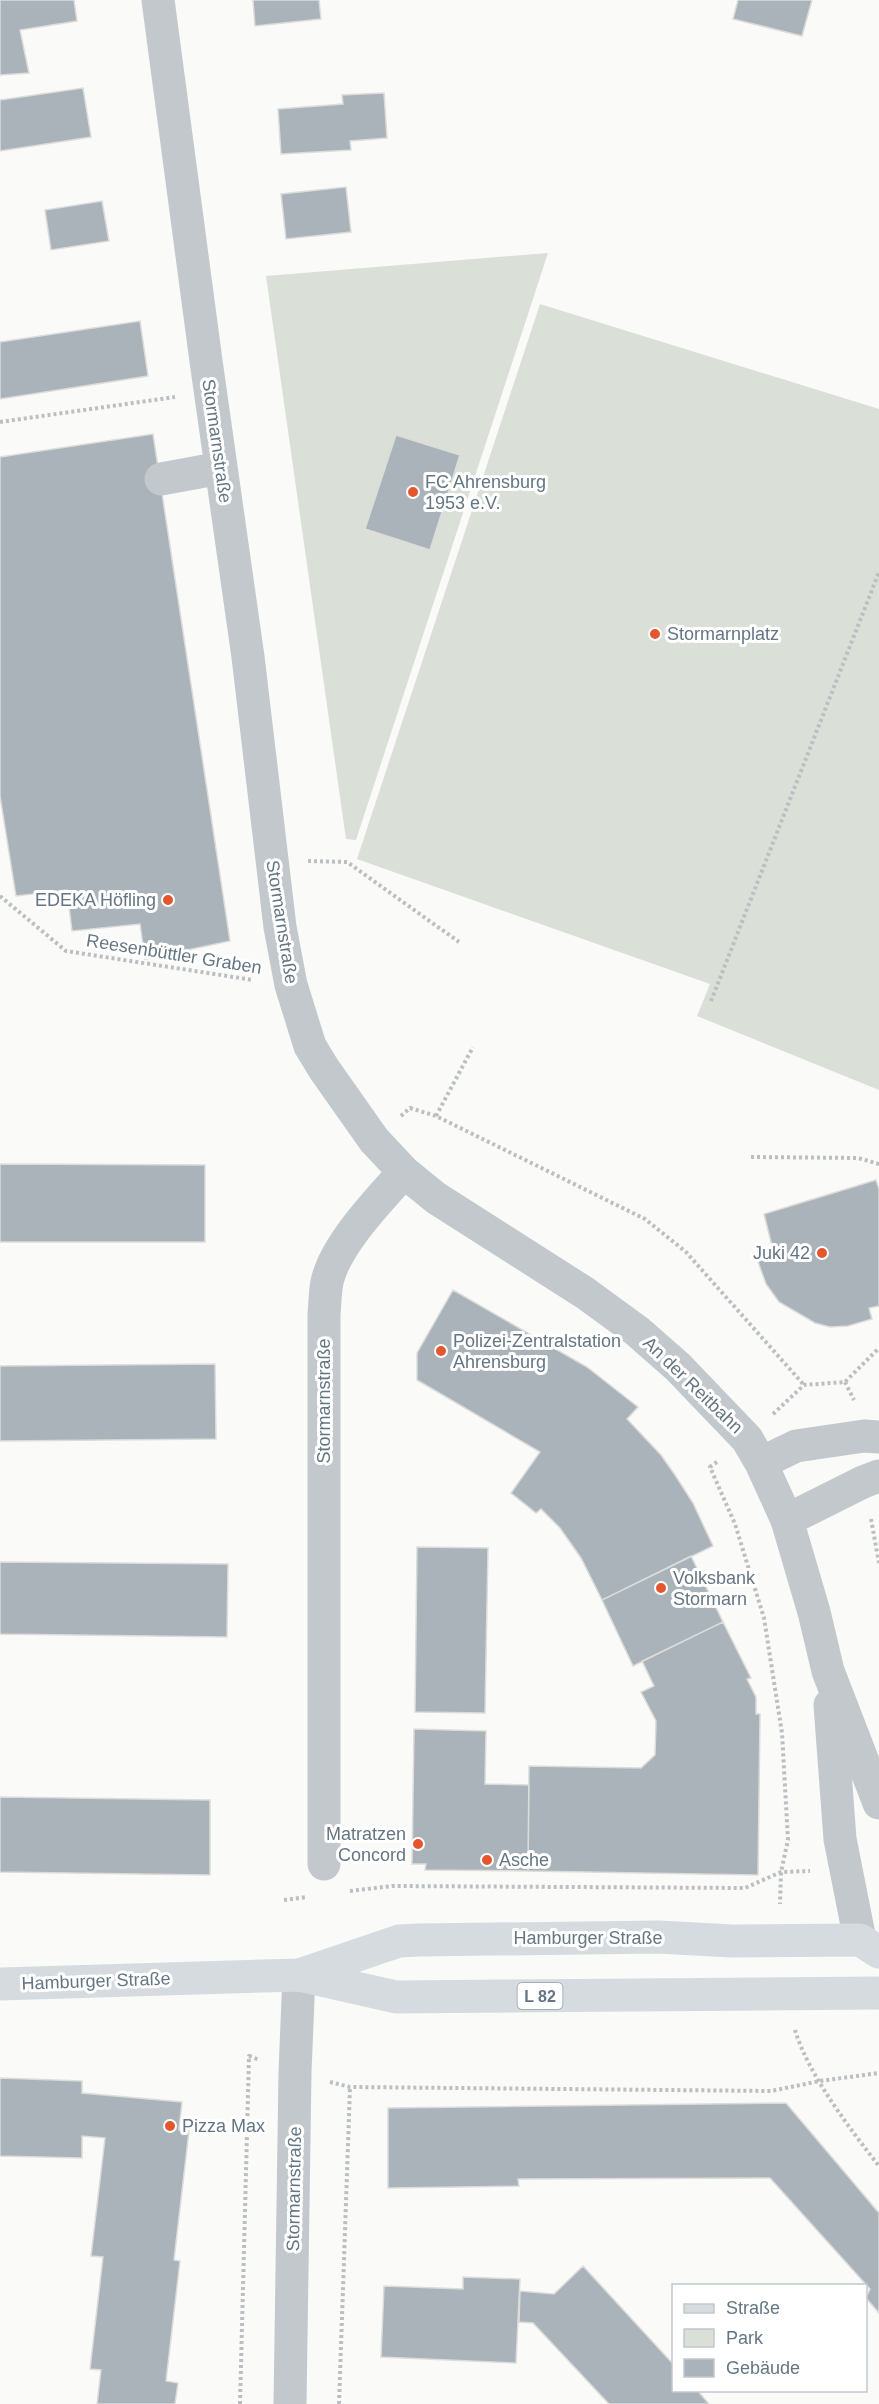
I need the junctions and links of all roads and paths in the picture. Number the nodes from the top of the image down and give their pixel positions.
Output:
1 (158, 0) edge
2 (210, 392) junction
3 (0, 422) edge
4 (221, 468) junction
5 (161, 479) dead end
6 (879, 572) edge
7 (272, 860) junction
8 (0, 896) edge
9 (459, 942) dead end
10 (291, 985) junction
11 (711, 1001) dead end
12 (473, 1047) dead end
13 (436, 1116) junction
14 (374, 1140) junction
15 (751, 1157) dead end
16 (879, 1164) edge
17 (404, 1172) junction
18 (879, 1348) edge
19 (879, 1437) edge
20 (761, 1463) junction
21 (710, 1467) dead end
22 (879, 1476) edge
23 (788, 1520) junction
24 (828, 1671) junction
25 (879, 1803) edge
26 (324, 1864) dead end
27 (346, 1892) dead end
28 (869, 1946) edge
29 (299, 1975) junction
30 (0, 1984) edge
31 (784, 1994) junction
32 (877, 2002) edge
33 (249, 2056) dead end
34 (879, 2073) edge
35 (820, 2081) junction
36 (879, 2166) edge
37 (240, 2404) edge
38 (290, 2404) edge
39 (339, 2404) edge

1 - 2 street, Stormarnstraße
2 - 3 path
2 - 4 street, Stormarnstraße
4 - 5 street
4 - 7 street, Stormarnstraße
6 - 11 path
7 - 9 path
7 - 10 street, Stormarnstraße
8 - 10 path, Reesenbüttler Graben
10 - 14 street, Stormarnstraße
12 - 13 path
13 - 14 path
13 - 18 path
14 - 17 street, Stormarnstraße
15 - 16 path
17 - 20 street, An der Reitbahn
17 - 26 street, Stormarnstraße
19 - 20 street
20 - 23 street, An der Reitbahn
21 - 27 path
22 - 23 street
23 - 24 street, An der Reitbahn
24 - 25 street, An der Reitbahn
24 - 28 street, An der Reitbahn
28 - 29 main road, Hamburger Straße / L 82
28 - 32 main road, L 82
29 - 30 main road, Hamburger Straße / L 82
29 - 31 main road, Hamburger Straße / L 82
29 - 38 street, Stormarnstraße
31 - 32 main road, Hamburger Straße / L 82
31 - 35 path
33 - 37 path
34 - 35 path
35 - 36 path
35 - 39 path

